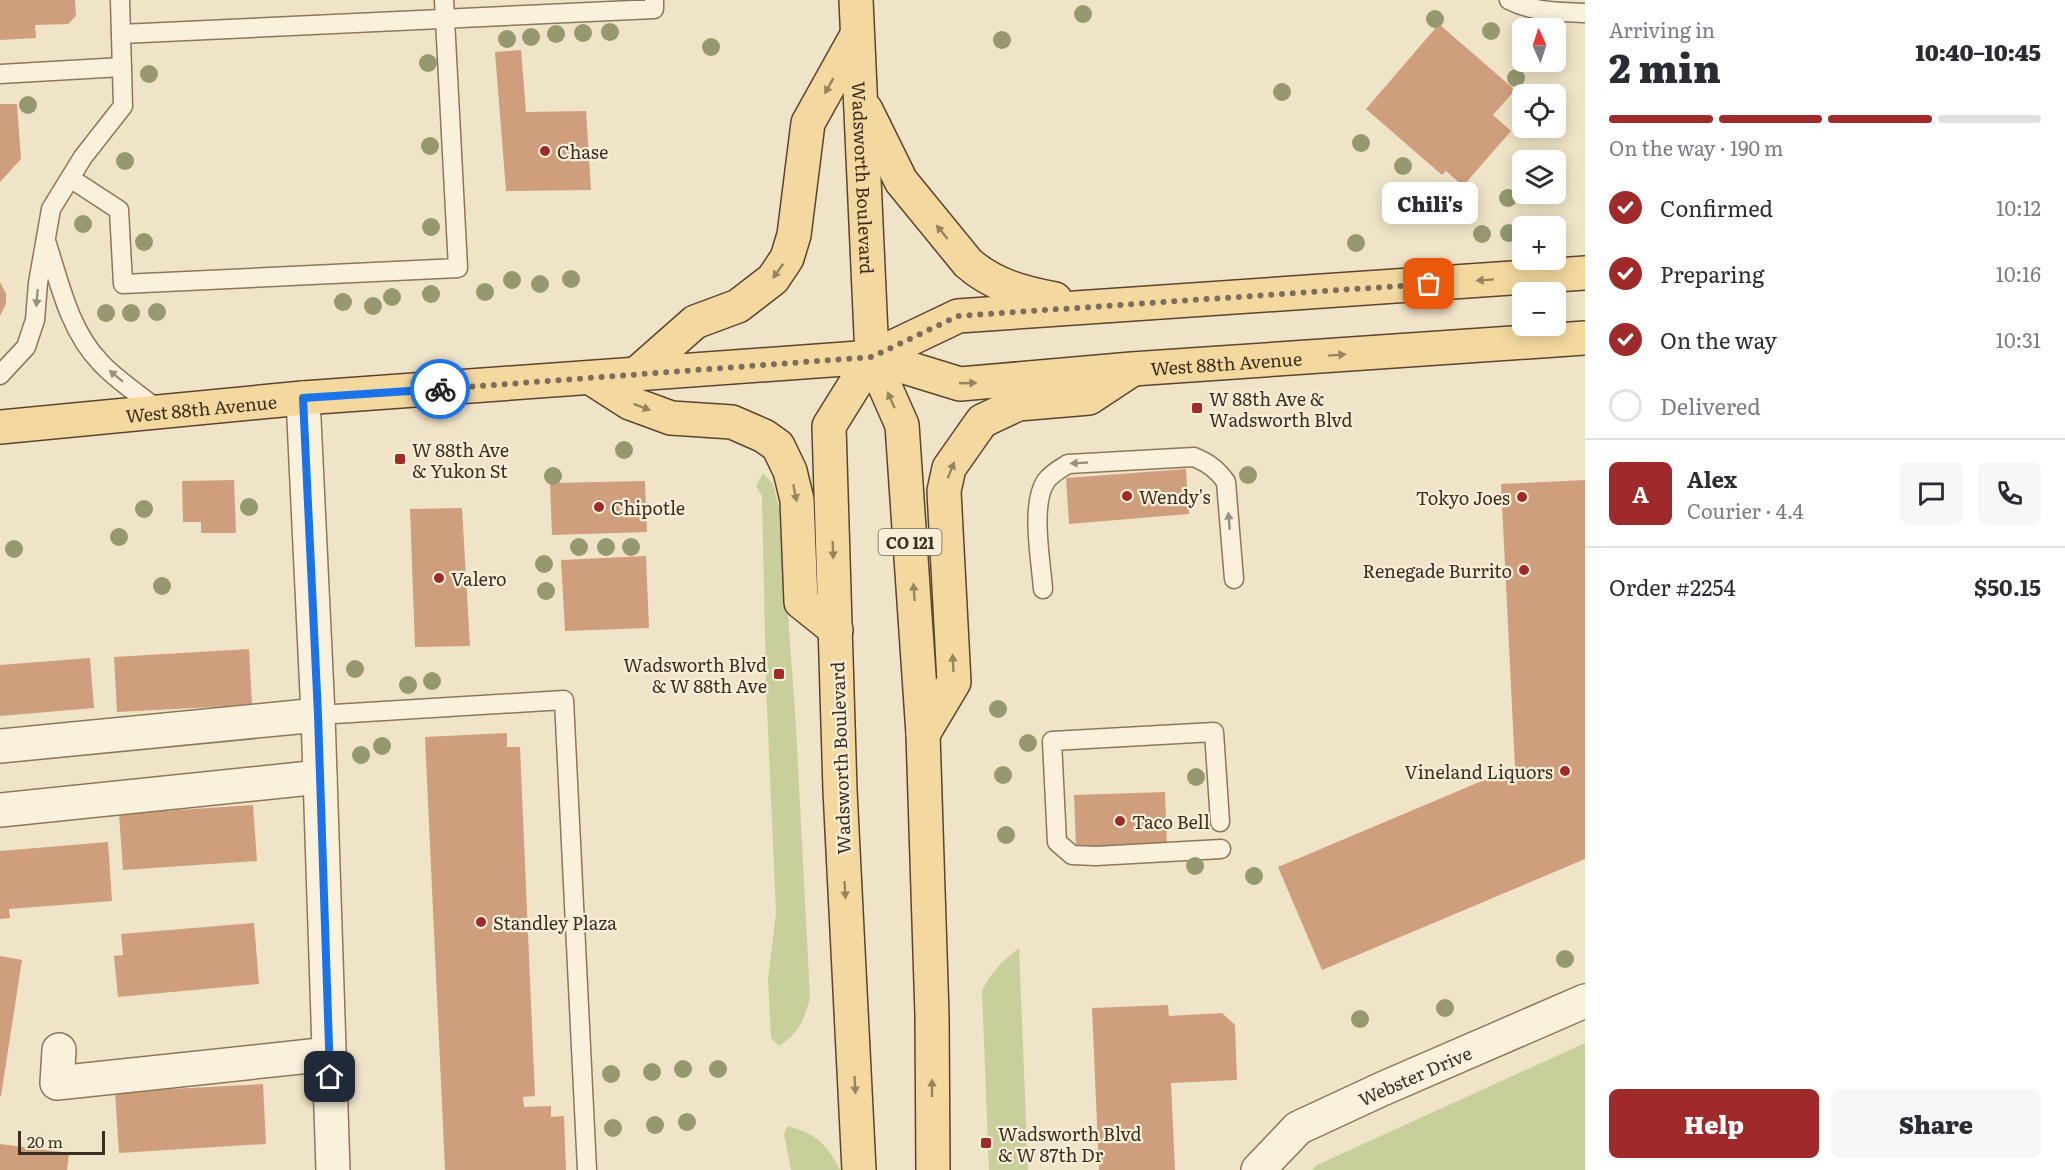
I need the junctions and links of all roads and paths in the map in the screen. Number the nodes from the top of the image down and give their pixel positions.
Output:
1 (120, 0) edge
2 (444, 0) edge
3 (654, 0) edge
4 (856, 0) edge
5 (1509, 0) edge
6 (1585, 13) edge
7 (445, 19) junction
8 (121, 34) junction
9 (857, 35) junction
10 (122, 67) junction
11 (0, 74) edge
12 (860, 97) junction
13 (70, 178) junction
14 (46, 240) junction
15 (1585, 273) edge
16 (1093, 306) junction
17 (1585, 338) edge
18 (872, 357) junction
19 (1132, 369) junction
20 (0, 375) edge
21 (635, 375) junction
22 (591, 378) junction
23 (303, 398) junction
24 (162, 412) junction
25 (0, 427) edge
26 (1234, 579) dead end
27 (1043, 589) dead end
28 (836, 630) junction
29 (318, 715) junction
30 (923, 734) junction
31 (0, 746) edge
32 (320, 777) junction
33 (0, 810) edge
34 (1220, 822) dead end
35 (1221, 849) dead end
36 (1585, 1001) edge
37 (59, 1050) dead end
38 (329, 1054) junction
39 (333, 1170) edge
40 (587, 1170) edge
41 (859, 1170) edge
42 (933, 1170) edge
43 (1258, 1170) edge

1 - 8 lane
2 - 7 lane
3 - 7 lane
4 - 9 main road, Wadsworth Boulevard / CO 121
5 - 6 lane
7 - 8 lane
7 - 13 lane
8 - 10 lane
9 - 12 main road, Wadsworth Boulevard / CO 121
9 -> 21 main road
10 - 11 lane
10 - 13 lane
16 -> 12 main road
12 - 18 main road, Wadsworth Boulevard / CO 121
13 - 14 lane
14 -> 20 lane
24 -> 14 lane
15 -> 16 main road, West 88th Avenue
16 - 18 main road, West 88th Avenue
19 -> 17 main road, West 88th Avenue
18 -> 19 main road, West 88th Avenue
18 - 21 main road, West 88th Avenue
18 -> 28 main road, Wadsworth Boulevard
30 -> 18 main road, Wadsworth Boulevard / CO 121
30 -> 19 main road
21 - 22 main road, West 88th Avenue
22 - 23 main road, West 88th Avenue
22 -> 28 main road
23 - 24 main road, West 88th Avenue
23 - 29 street
24 - 25 main road, West 88th Avenue
26 -> 27 lane
28 -> 41 main road, Wadsworth Boulevard
29 - 31 street
29 - 32 street
29 - 40 lane
42 -> 30 main road, Wadsworth Boulevard / CO 121
32 - 33 street
32 - 38 street
34 - 35 lane
36 - 43 street, Webster Drive
37 - 38 street
38 - 39 street

